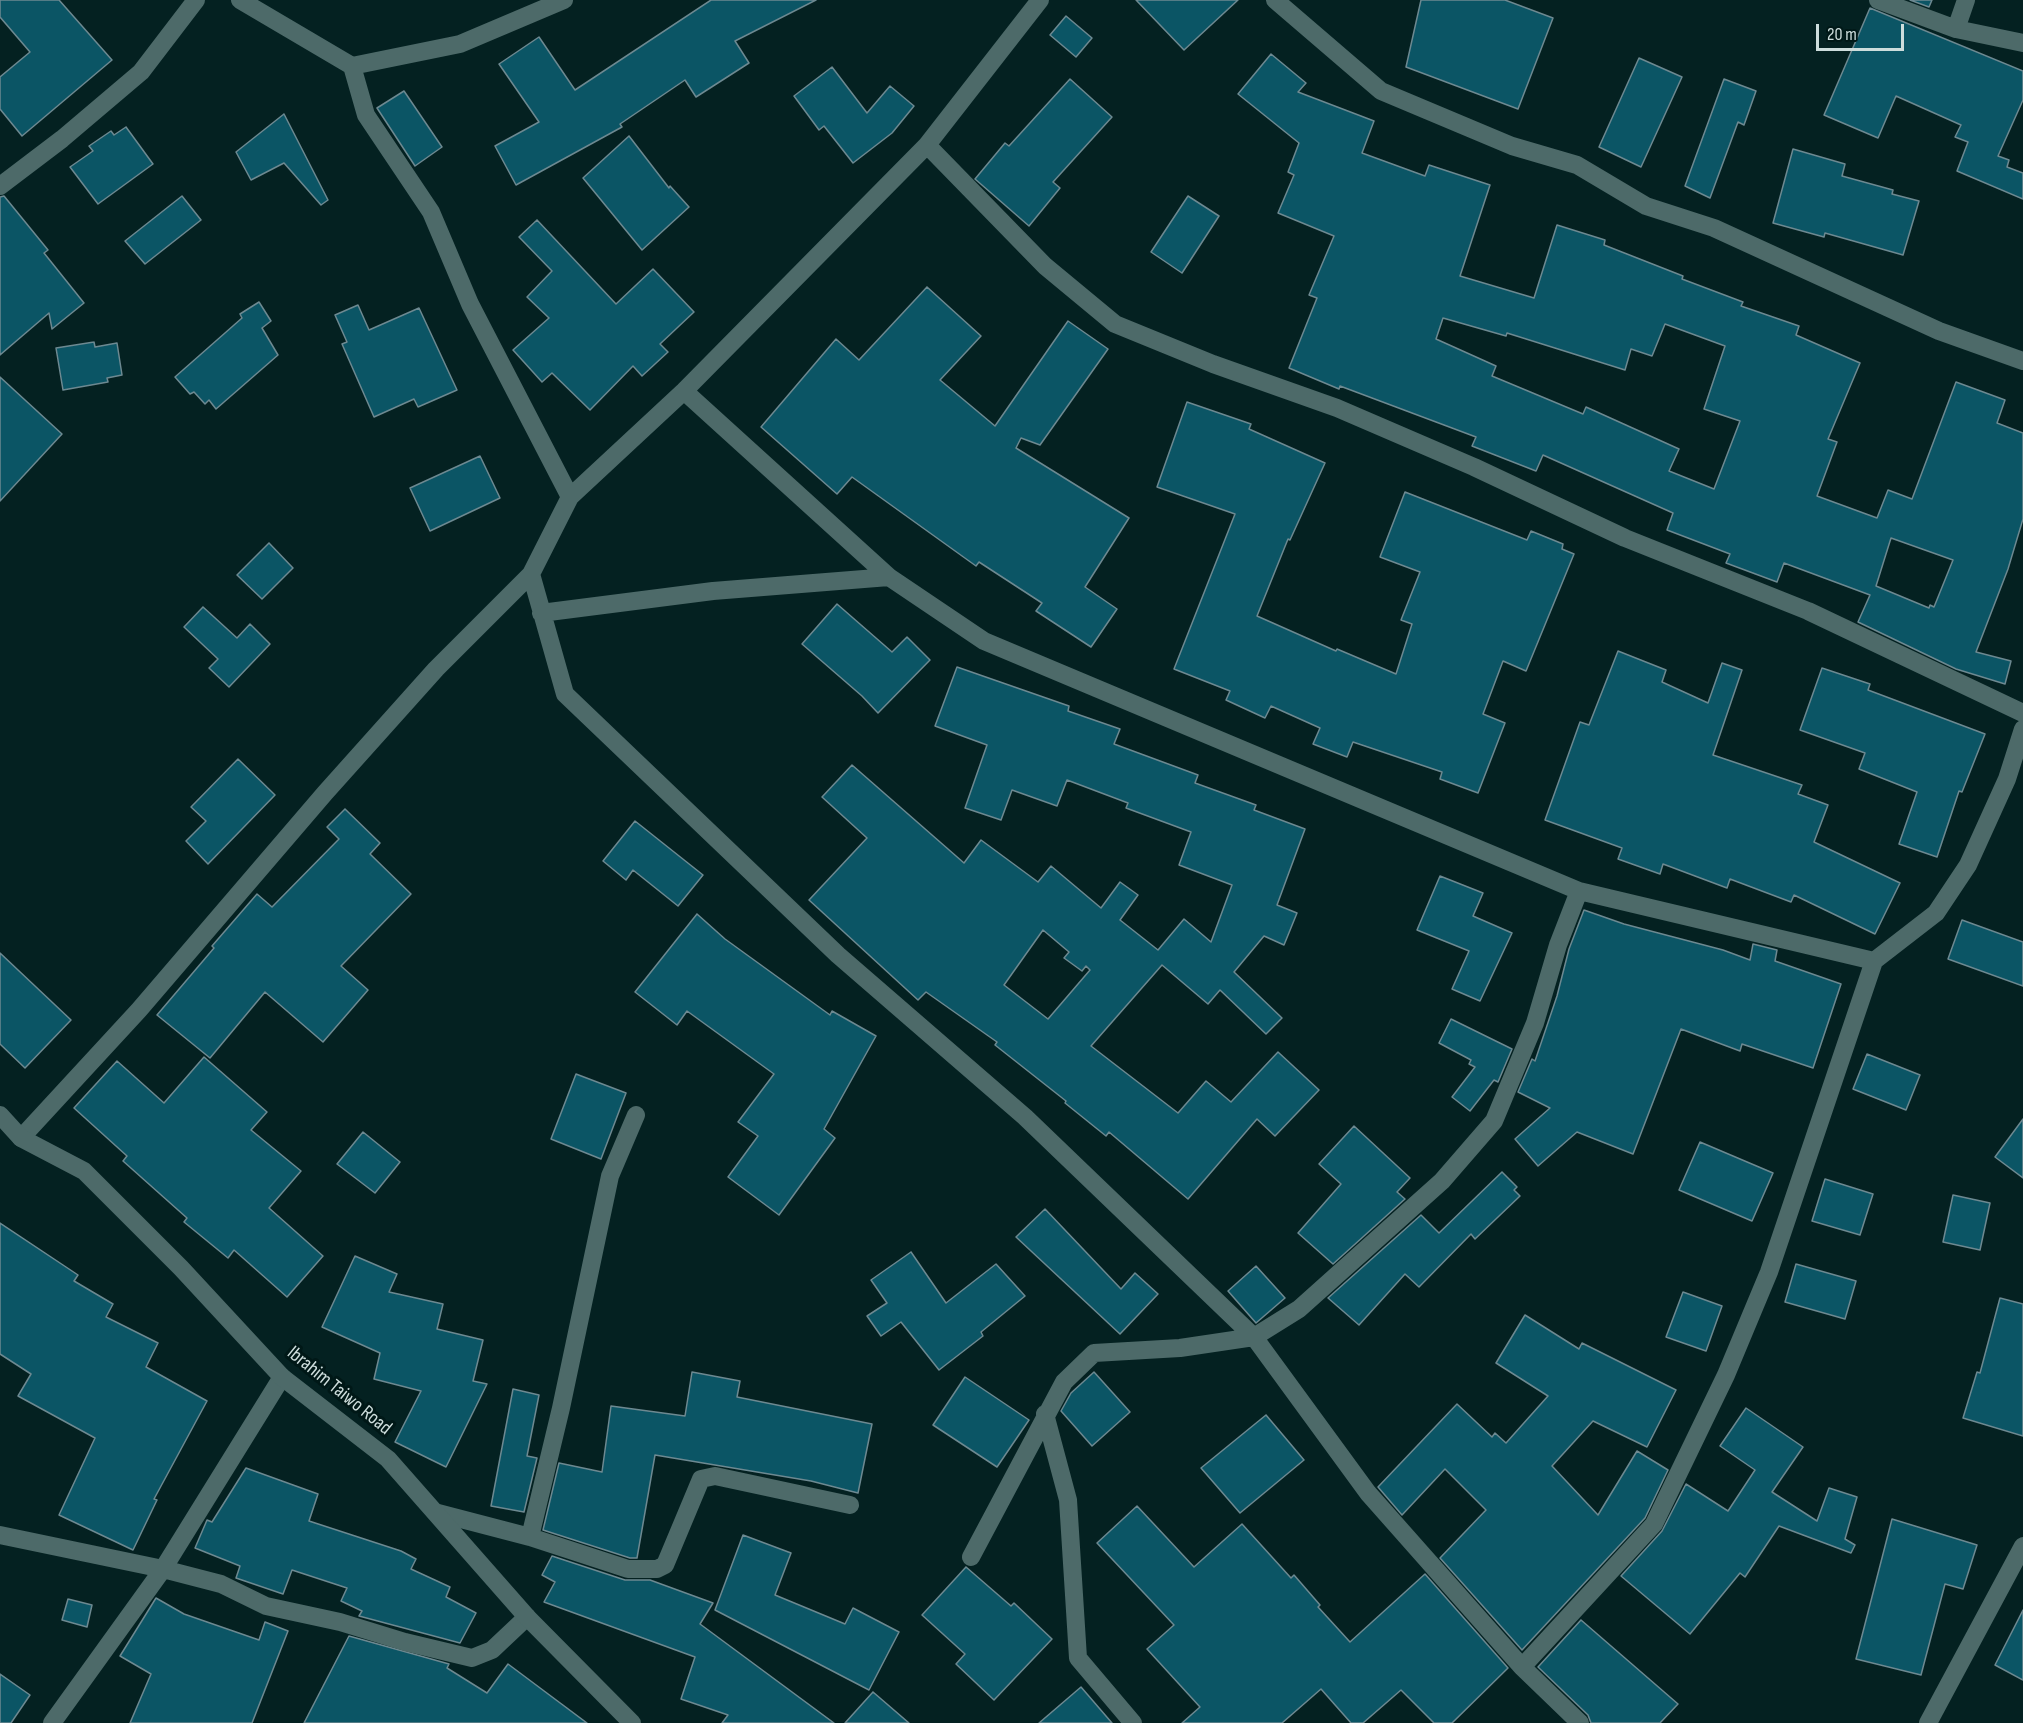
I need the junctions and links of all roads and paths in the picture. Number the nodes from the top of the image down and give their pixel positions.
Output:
1 (196, 0) edge
2 (240, 0) edge
3 (564, 0) edge
4 (1040, 0) edge
5 (1275, 0) edge
6 (1878, 0) edge
7 (1966, 0) edge
8 (1956, 29) junction
9 (2023, 43) edge
10 (352, 66) junction
11 (927, 145) junction
12 (0, 186) edge
13 (2023, 361) edge
14 (684, 391) junction
15 (570, 497) junction
16 (531, 574) junction
17 (889, 577) junction
18 (541, 614) junction
19 (2023, 713) edge
20 (2023, 729) edge
21 (1579, 891) junction
22 (1874, 961) junction
23 (0, 1115) edge
24 (636, 1115) dead end
25 (21, 1138) junction
26 (1254, 1337) junction
27 (282, 1377) junction
28 (1045, 1414) junction
29 (850, 1505) dead end
30 (438, 1513) junction
31 (0, 1534) edge
32 (530, 1537) junction
33 (2023, 1546) edge
34 (971, 1557) dead end
35 (164, 1569) junction
36 (527, 1617) junction
37 (1522, 1667) junction
38 (52, 1723) edge
39 (632, 1723) edge
40 (1133, 1723) edge
41 (1580, 1723) edge
42 (1928, 1723) edge

1 - 12 street
2 - 10 street
3 - 10 street
4 - 11 street
5 - 13 street
6 - 8 street
7 - 8 street
8 - 9 street
10 - 15 street
11 - 14 street
11 - 19 street
14 - 15 street
14 - 17 street
15 - 16 street
16 - 18 street
16 - 25 street
17 - 18 street
17 - 21 street
18 - 26 street
20 - 22 street
21 - 22 street
21 - 26 street
22 - 37 street
23 - 25 street, Ibrahim Taiwo Road
24 - 32 street
25 - 27 street, Ibrahim Taiwo Road
26 - 28 street
26 - 37 street
27 - 30 street, Ibrahim Taiwo Road
27 - 35 street
28 - 34 street
28 - 40 street
29 - 32 street
30 - 32 street
30 - 36 street, Ibrahim Taiwo Road
31 - 35 street
33 - 42 street
35 - 36 street
35 - 38 street
36 - 39 street, Ibrahim Taiwo Road
37 - 41 street

